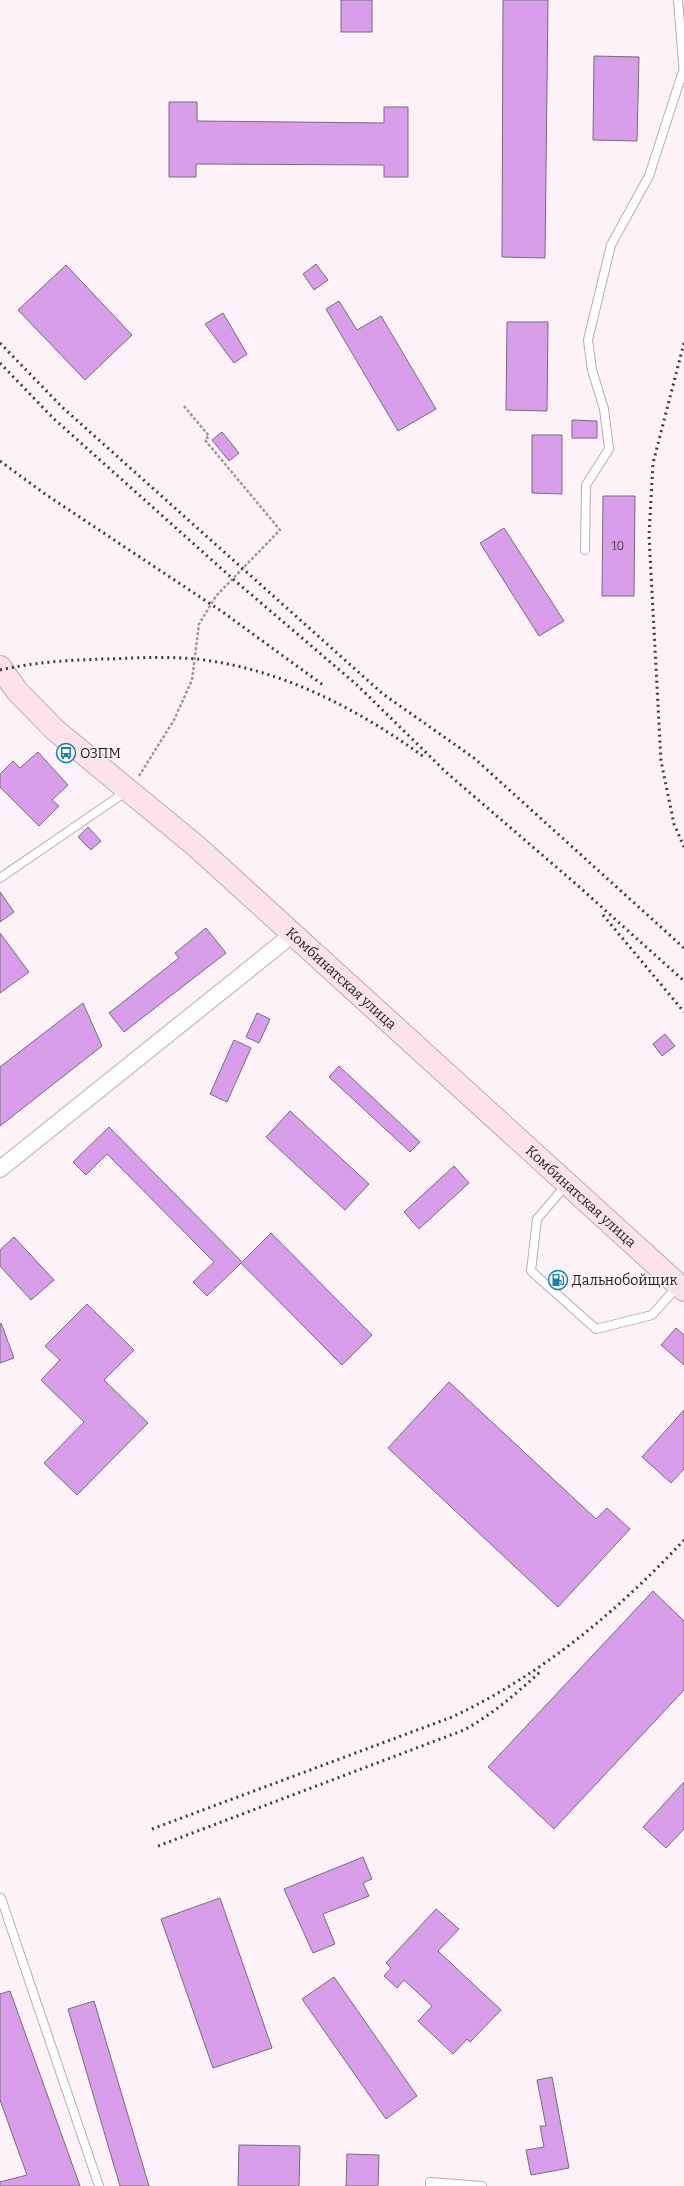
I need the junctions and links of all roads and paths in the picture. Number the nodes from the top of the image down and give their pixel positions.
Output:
1 (678, 0) edge
2 (683, 75) edge
3 (184, 406) dead end
4 (586, 550) dead end
5 (0, 668) edge
6 (129, 790) junction
7 (0, 878) edge
8 (293, 934) junction
9 (0, 1169) edge
10 (568, 1183) junction
11 (682, 1288) edge
12 (1, 1898) dead end
13 (99, 2186) edge
14 (430, 2186) edge
15 (482, 2186) edge

1 - 2 lane
2 - 4 lane
3 - 6 path
5 - 6 main road, Комбинатская улица
6 - 7 lane
6 - 8 main road, Комбинатская улица
8 - 9 street
8 - 10 main road, Комбинатская улица
10 - 11 main road, Комбинатская улица
10 - 11 lane
12 - 13 lane
14 - 15 lane

